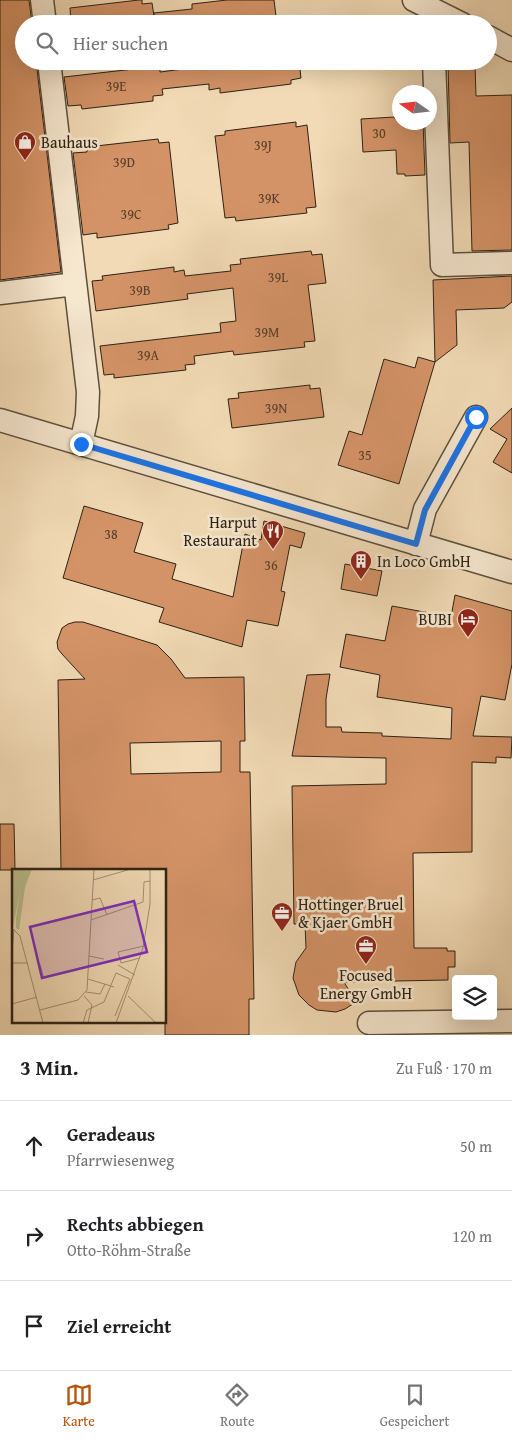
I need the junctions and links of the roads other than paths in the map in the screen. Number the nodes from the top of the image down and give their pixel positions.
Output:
1 (42, 0) edge
2 (414, 0) edge
3 (43, 15) edge
4 (435, 15) edge
5 (497, 42) edge
6 (512, 50) edge
7 (50, 70) edge
8 (434, 70) edge
9 (512, 263) edge
10 (75, 284) junction
11 (0, 293) edge
12 (476, 417) dead end
13 (0, 420) edge
14 (81, 444) junction
15 (416, 544) junction
16 (512, 572) edge
17 (512, 1020) edge
18 (369, 1023) dead end
19 (422, 1028) edge

1 - 3 street
2 - 4 street
5 - 6 street
7 - 10 street
8 - 9 street
10 - 11 street
10 - 14 street
12 - 15 street
13 - 14 street
14 - 15 street
15 - 16 street
17 - 19 street
18 - 19 street

